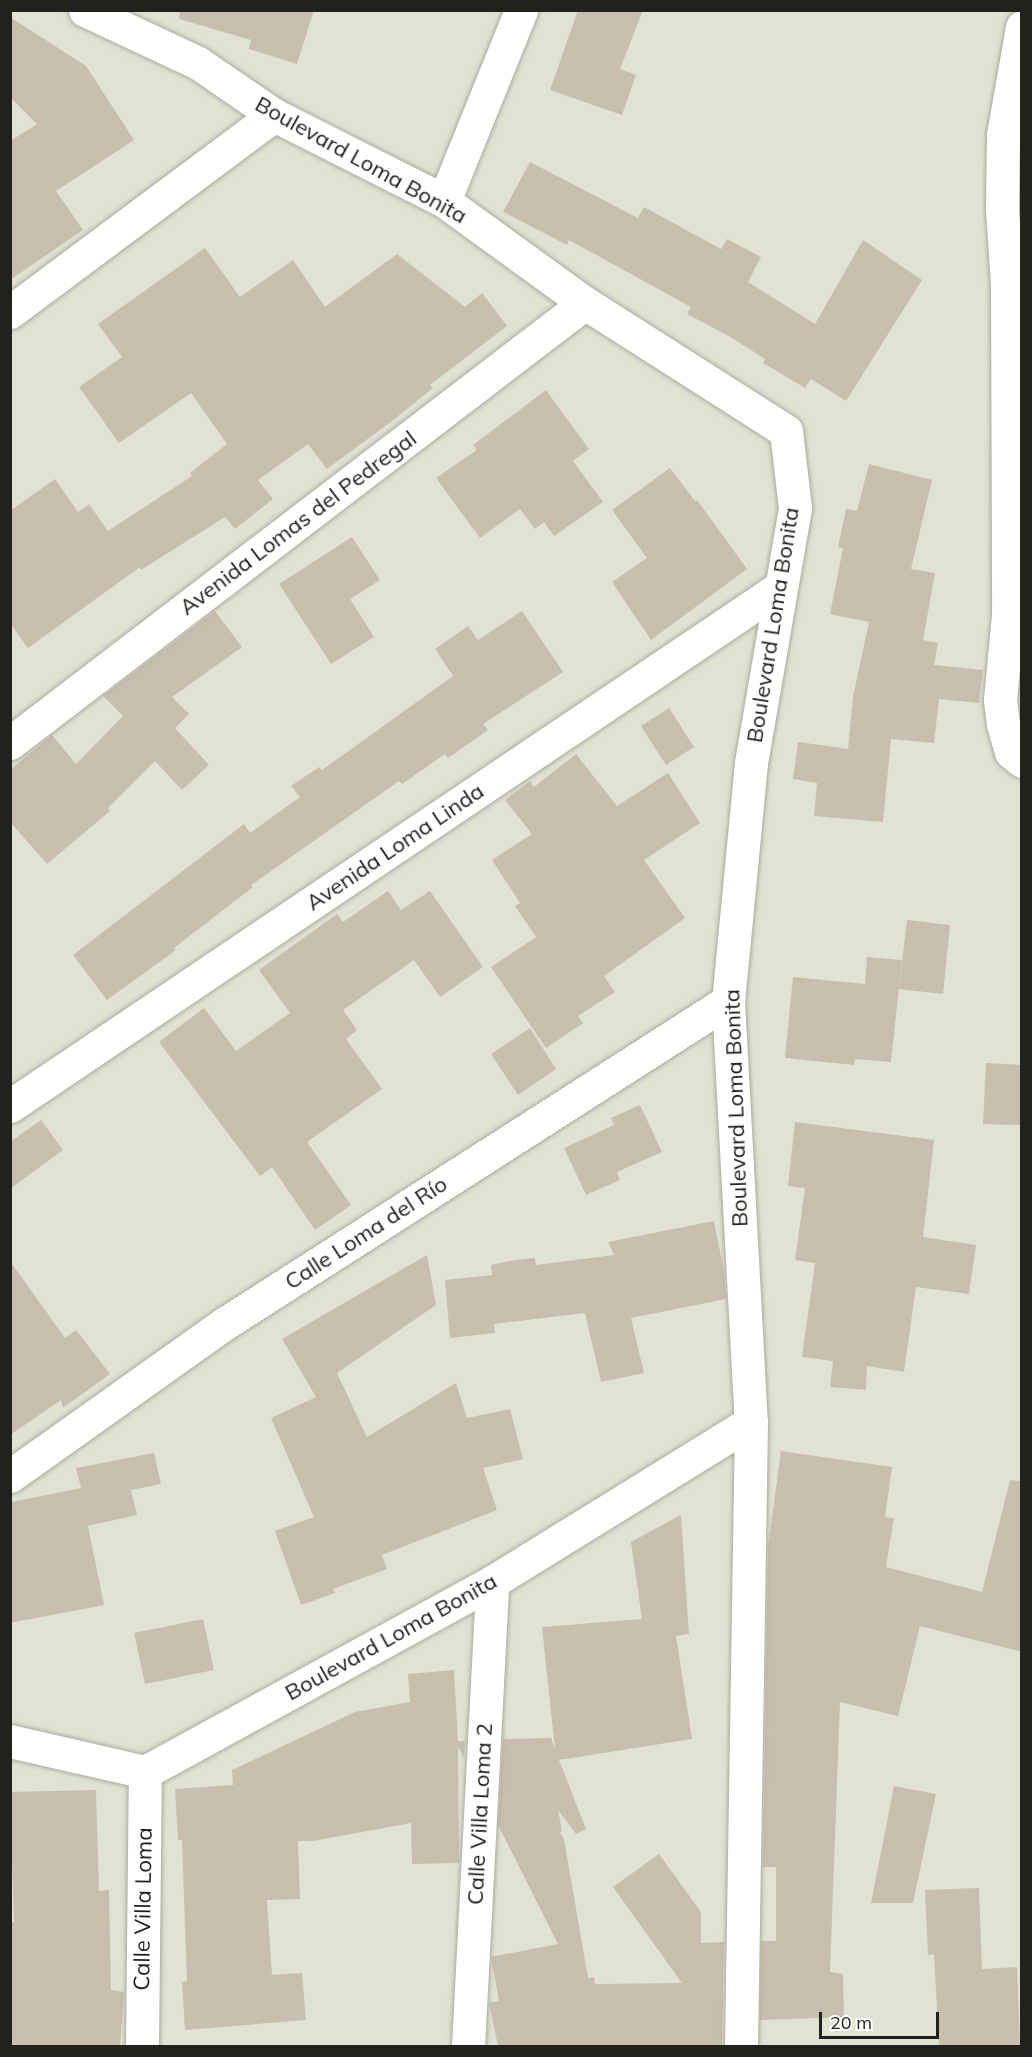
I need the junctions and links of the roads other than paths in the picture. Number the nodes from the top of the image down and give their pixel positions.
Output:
1 (85, 10) edge
2 (521, 10) edge
3 (1022, 27) edge
4 (274, 115) junction
5 (444, 201) junction
6 (585, 303) junction
7 (10, 312) edge
8 (779, 588) junction
9 (10, 744) edge
10 (1022, 760) edge
11 (728, 1001) junction
12 (10, 1106) edge
13 (751, 1422) junction
14 (10, 1476) edge
15 (492, 1582) junction
16 (10, 1741) edge
17 (145, 1772) junction
18 (142, 2046) edge
19 (468, 2046) edge
20 (741, 2046) edge

1 - 4 street, Boulevard Loma Bonita
2 - 5 street
3 - 10 street
4 - 5 street, Boulevard Loma Bonita
4 - 7 street
5 - 6 street, Boulevard Loma Bonita
6 - 8 street, Boulevard Loma Bonita
6 - 9 street, Avenida Lomas del Pedregal
8 - 11 street, Boulevard Loma Bonita
8 - 12 street, Avenida Loma Linda
11 - 13 street, Boulevard Loma Bonita
11 - 14 street, Calle Loma del Río
13 - 15 street, Boulevard Loma Bonita
13 - 20 street, Boulevard Loma Bonita
15 - 17 street, Boulevard Loma Bonita
15 - 19 street, Calle Villa Loma 2
16 - 17 street
17 - 18 street, Calle Villa Loma

